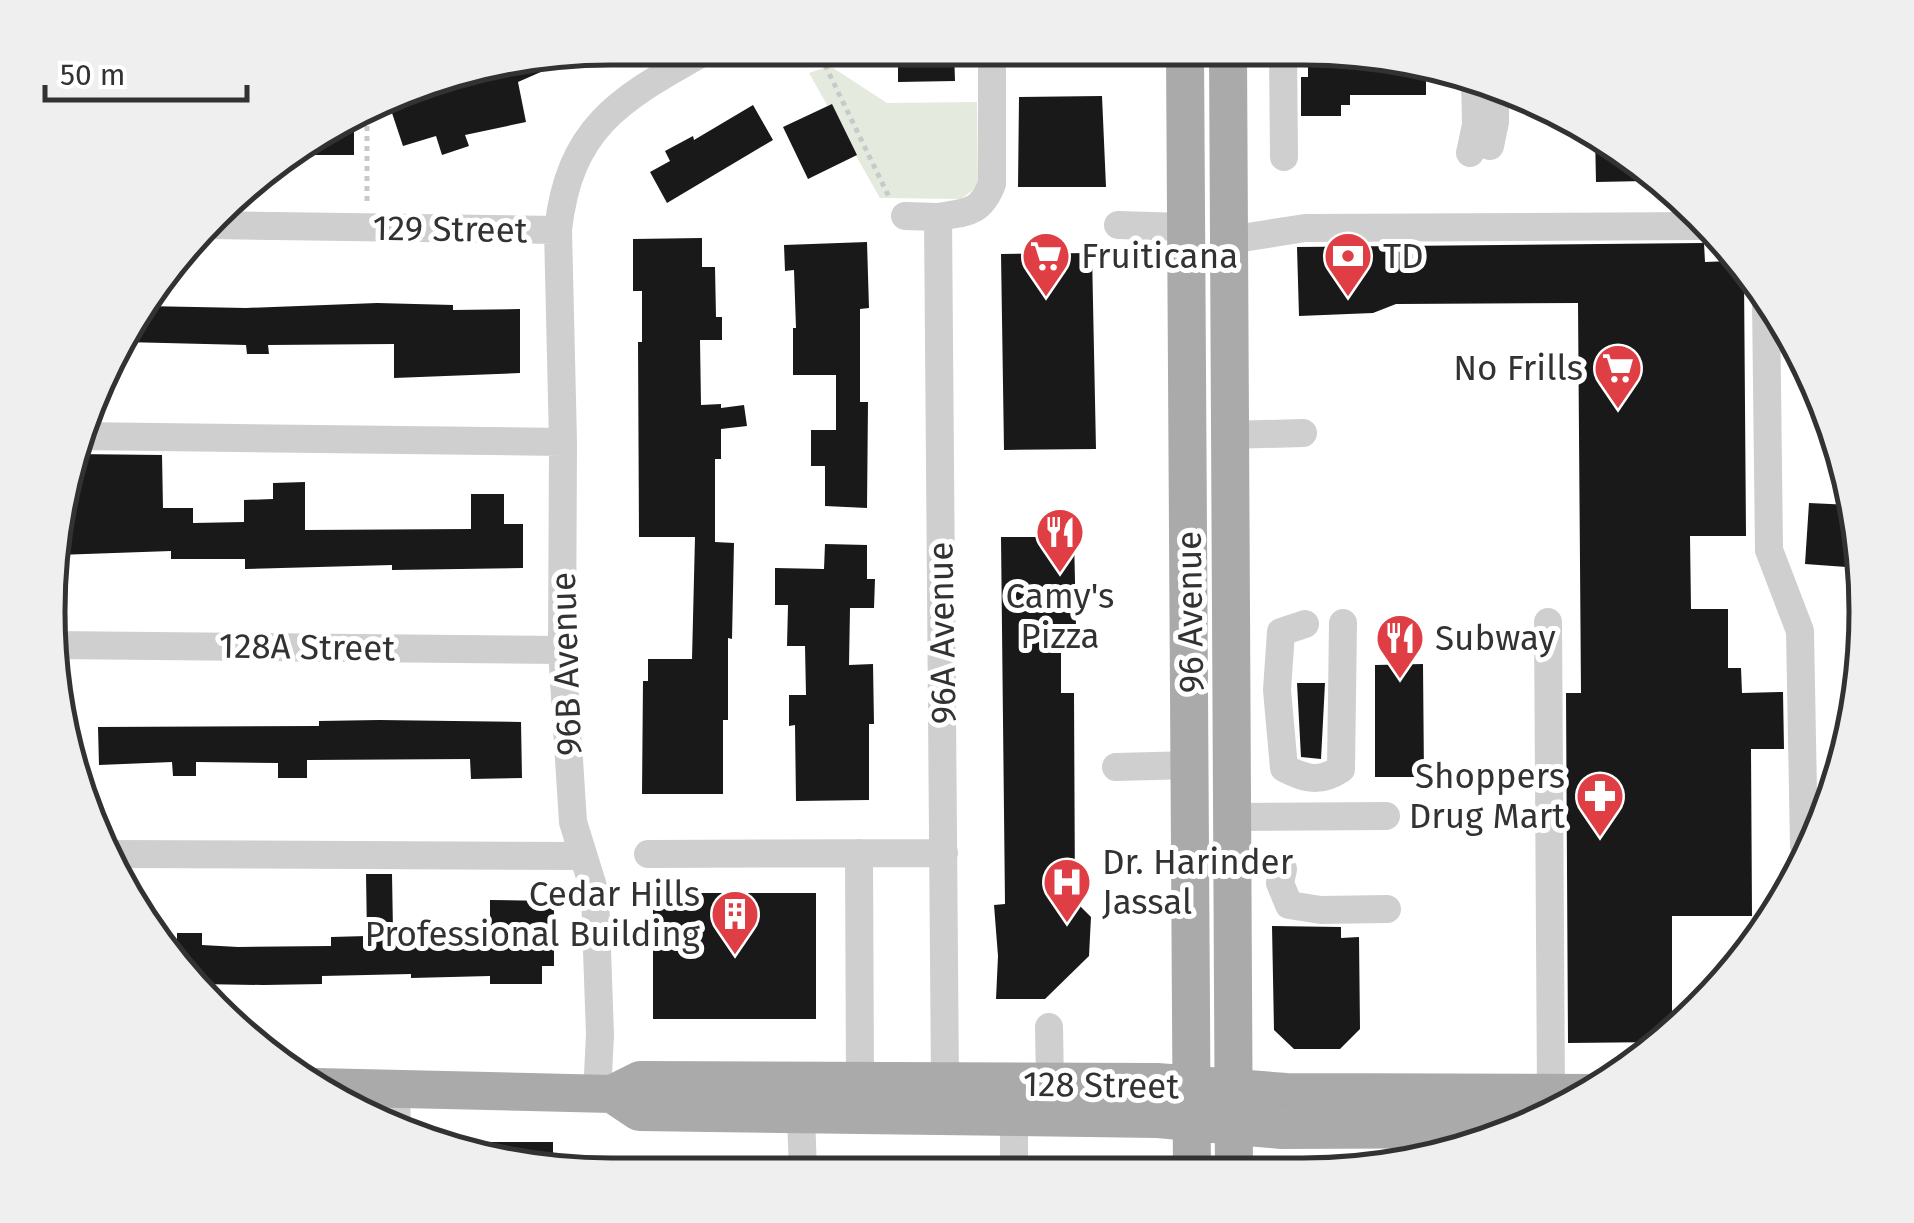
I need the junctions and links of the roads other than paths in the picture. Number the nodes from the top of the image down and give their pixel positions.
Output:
1 (681, 65) edge
2 (992, 65) edge
3 (1184, 65) edge
4 (1228, 65) edge
5 (1283, 65) edge
6 (1475, 93) edge
7 (1494, 100) edge
8 (1284, 157) dead end
9 (898, 208) road end
10 (938, 217) junction
11 (225, 225) edge
12 (1118, 226) dead end
13 (1690, 226) edge
14 (1185, 227) junction
15 (558, 230) junction
16 (1229, 240) junction
17 (1766, 323) edge
18 (1186, 375) junction
19 (1303, 434) dead end
20 (1229, 435) junction
21 (94, 436) edge
22 (564, 442) junction
23 (1189, 509) junction
24 (1230, 591) junction
25 (1548, 622) dead end
26 (1305, 624) dead end
27 (1343, 624) dead end
28 (66, 645) edge
29 (562, 650) junction
30 (1192, 765) junction
31 (1116, 766) dead end
32 (1386, 816) dead end
33 (1233, 817) junction
34 (1804, 829) edge
35 (859, 853) junction
36 (944, 853) junction
37 (122, 854) edge
38 (648, 854) dead end
39 (582, 856) junction
40 (1283, 870) dead end
41 (1387, 909) dead end
42 (1049, 1028) dead end
43 (860, 1082) junction
44 (945, 1083) junction
45 (1050, 1084) junction
46 (340, 1086) edge
47 (396, 1087) junction
48 (1552, 1092) junction
49 (1563, 1092) edge
50 (605, 1094) junction
51 (1191, 1104) junction
52 (1233, 1108) junction
53 (396, 1113) edge
54 (801, 1115) junction
55 (1014, 1119) junction
56 (1458, 1135) edge
57 (802, 1158) edge
58 (1014, 1158) edge
59 (1192, 1158) edge
60 (1234, 1158) edge

1 - 15 street, 129 Street
2 - 10 street
3 - 14 main road, 96 Avenue
4 - 16 main road, 96 Avenue
5 - 8 street
6 - 7 street
9 - 10 street
10 - 36 street, 96A Avenue
11 - 15 street, 129 Street
12 - 14 street
13 - 16 street
14 - 18 main road, 96 Avenue
15 - 22 street, 96B Avenue
16 - 20 main road, 96 Avenue
17 - 34 street
18 - 20 main road
18 - 23 main road, 96 Avenue
19 - 20 street
20 - 24 main road, 96 Avenue
21 - 22 street
22 - 29 street, 96B Avenue
23 - 24 main road
23 - 30 main road, 96 Avenue
24 - 33 main road, 96 Avenue
25 - 48 street
26 - 27 street
28 - 29 street, 128A Street
29 - 39 street, 96B Avenue
30 - 31 street
30 - 51 main road, 96 Avenue
32 - 33 street
33 - 52 main road, 96 Avenue
35 - 36 street
35 - 38 street
35 - 43 street
36 - 44 street, 96A Avenue
37 - 39 street
39 - 50 street, 96B Avenue
40 - 41 street
42 - 45 street
43 - 44 main road, 128 Street
43 - 50 main road, 128 Street
44 - 45 main road, 128 Street
45 - 51 main road, 128 Street
46 - 47 main road, 128 Street
47 - 50 main road, 128 Street
47 - 53 street
48 - 49 main road, 128 Street
48 - 52 main road, 128 Street
50 - 54 main road, 128 Street
51 - 52 main road, 128 Street
51 - 55 main road, 128 Street
51 - 59 main road, 96 Avenue
52 - 56 main road, 128 Street
52 - 60 main road, 96 Avenue
54 - 55 main road, 128 Street
54 - 57 street
55 - 58 street

